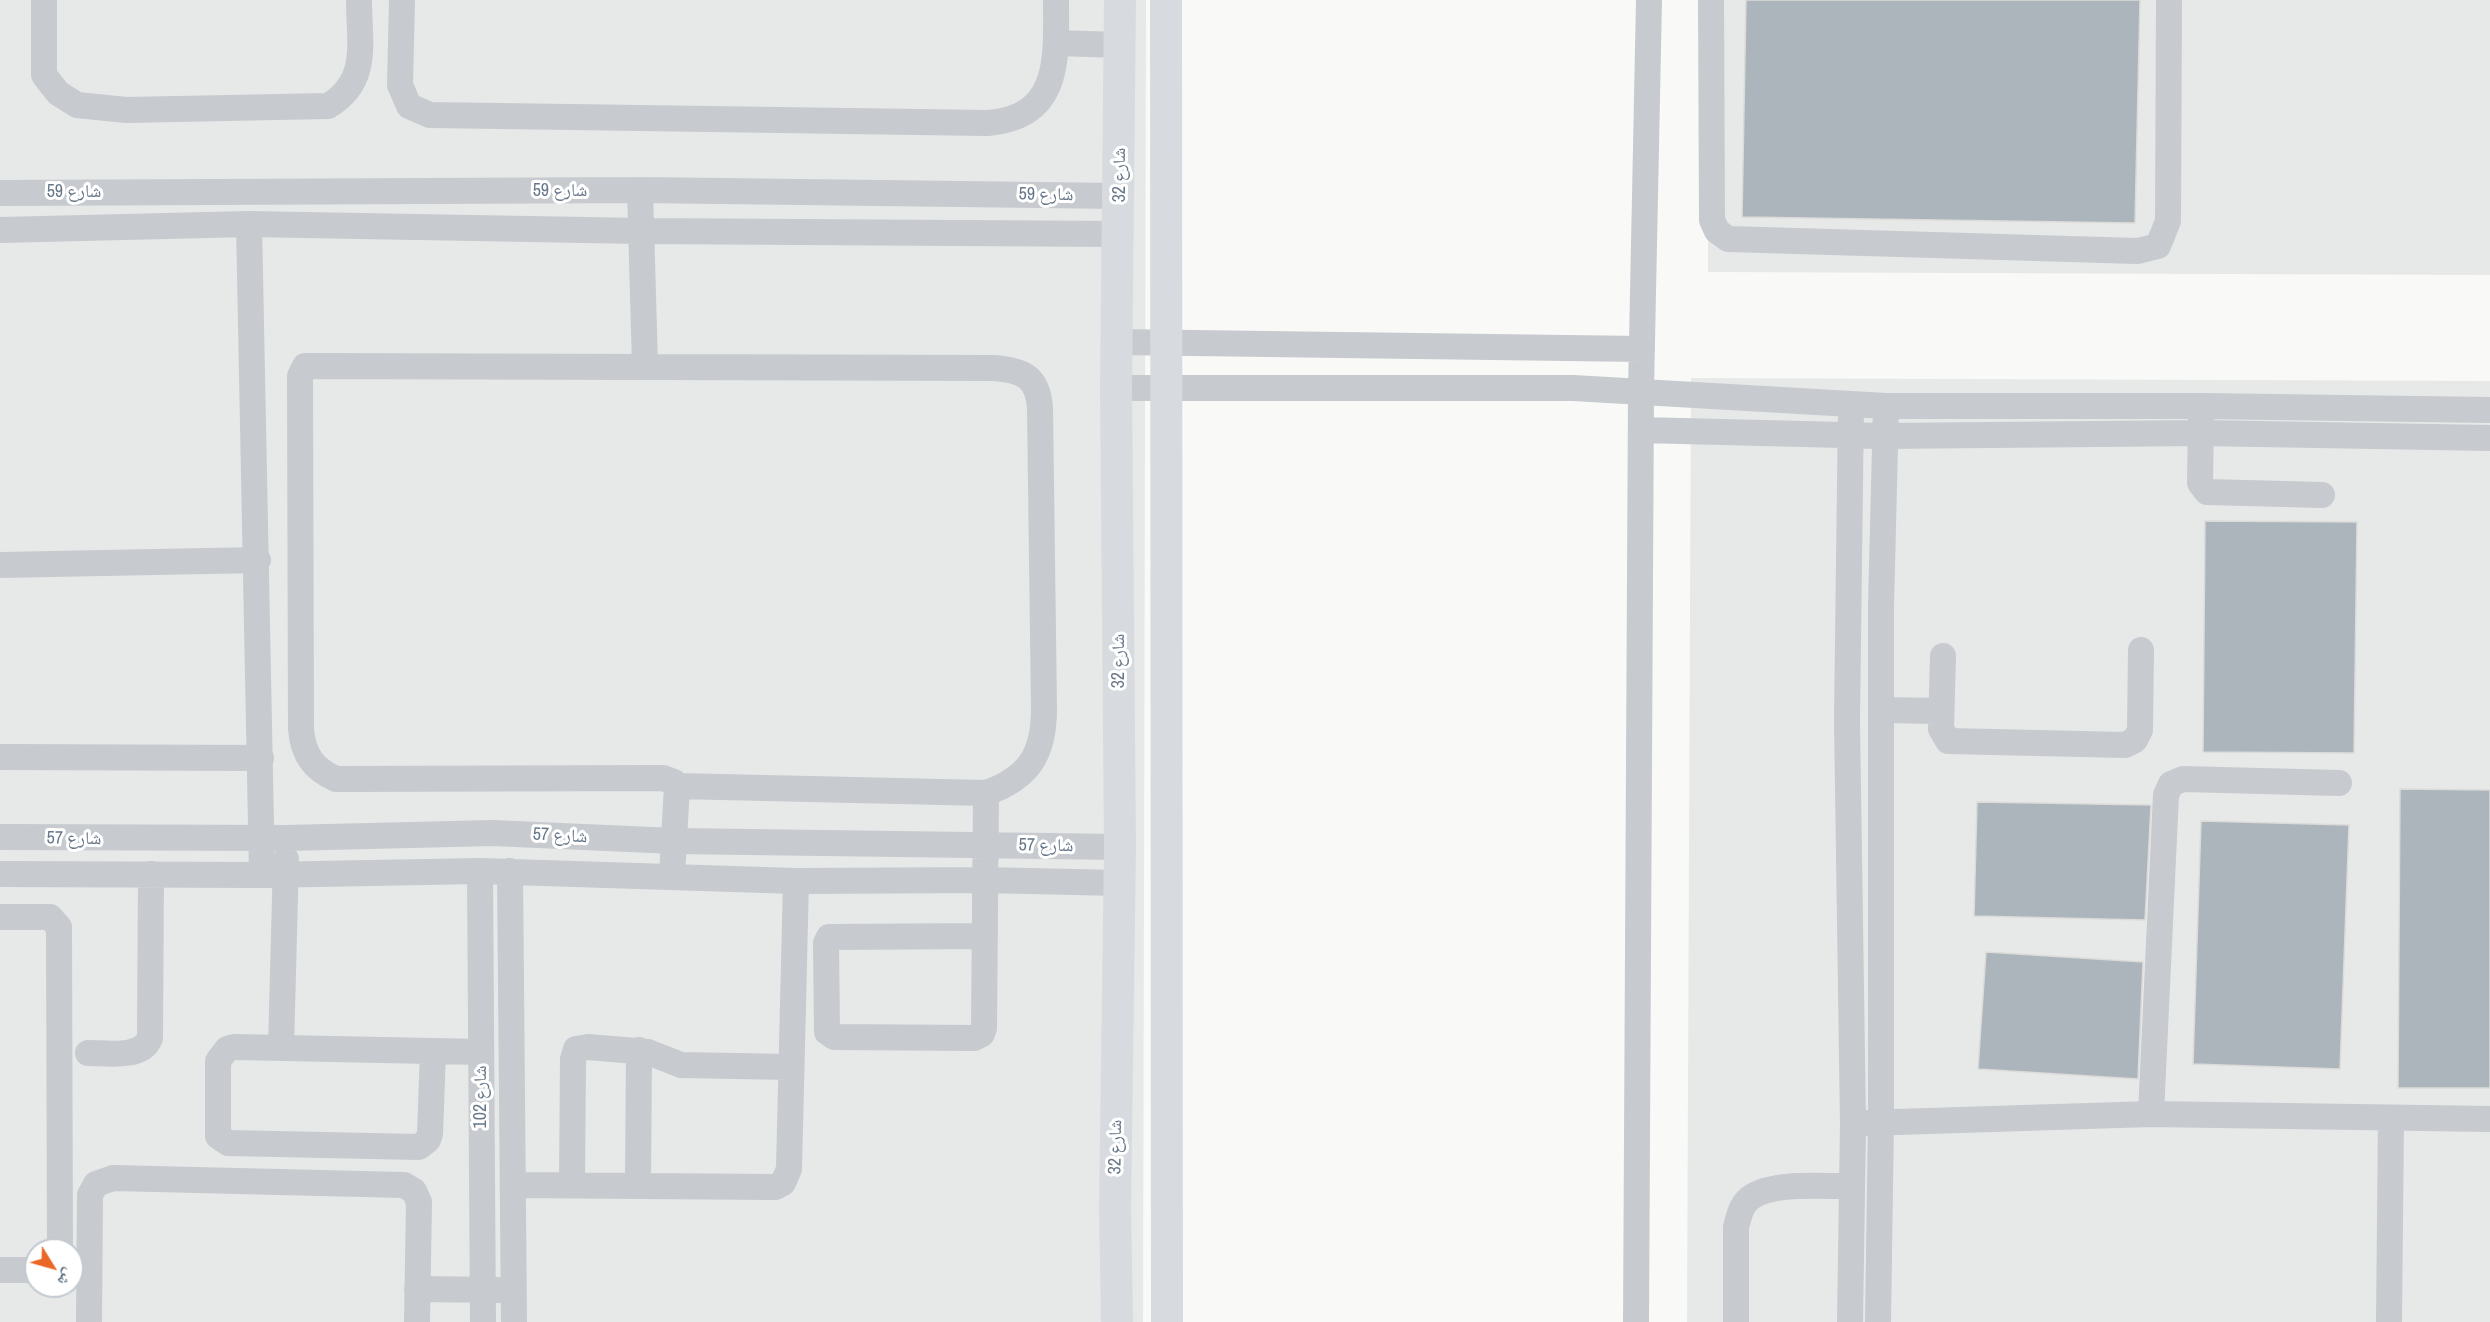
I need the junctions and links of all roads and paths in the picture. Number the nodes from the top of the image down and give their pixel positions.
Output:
1 (44, 0) edge
2 (359, 0) edge
3 (402, 0) edge
4 (1056, 0) edge
5 (1120, 0) edge
6 (1166, 0) edge
7 (1649, 0) edge
8 (1711, 0) edge
9 (2169, 0) edge
10 (1056, 43) junction
11 (1120, 45) junction
12 (640, 190) junction
13 (0, 193) edge
14 (1120, 196) junction
15 (249, 225) junction
16 (0, 230) edge
17 (641, 231) junction
18 (1119, 234) junction
19 (1117, 342) junction
20 (1166, 342) junction
21 (1642, 349) junction
22 (645, 366) junction
23 (1116, 388) junction
24 (1166, 389) junction
25 (1641, 391) junction
26 (1851, 405) junction
27 (1886, 406) junction
28 (2201, 406) junction
29 (2490, 410) edge
30 (1641, 430) junction
31 (2200, 433) junction
32 (1851, 435) junction
33 (1884, 436) junction
34 (2490, 438) edge
35 (2322, 495) dead end
36 (258, 560) junction
37 (0, 565) edge
38 (1849, 605) junction
39 (1881, 606) junction
40 (2141, 650) dead end
41 (1943, 656) dead end
42 (1881, 710) junction
43 (1941, 711) junction
44 (0, 757) edge
45 (261, 758) junction
46 (2340, 783) dead end
47 (677, 786) junction
48 (986, 793) junction
49 (0, 837) edge
50 (274, 838) junction
51 (675, 841) junction
52 (985, 845) junction
53 (1120, 847) junction
54 (1167, 848) junction
55 (480, 871) junction
56 (510, 871) junction
57 (0, 873) edge
58 (151, 874) junction
59 (274, 875) junction
60 (672, 875) junction
61 (985, 880) junction
62 (796, 881) junction
63 (1120, 883) junction
64 (1167, 883) junction
65 (0, 917) edge
66 (985, 936) junction
67 (280, 1048) junction
68 (639, 1050) junction
69 (433, 1051) junction
70 (481, 1052) junction
71 (88, 1053) dead end
72 (792, 1067) junction
73 (2151, 1114) junction
74 (2391, 1119) junction
75 (2490, 1119) edge
76 (1881, 1121) junction
77 (1852, 1124) junction
78 (514, 1185) junction
79 (572, 1185) junction
80 (638, 1185) junction
81 (1852, 1186) junction
82 (60, 1238) edge
83 (0, 1270) edge
84 (24, 1270) edge
85 (417, 1289) junction
86 (483, 1290) junction
87 (514, 1291) junction
88 (89, 1322) edge
89 (417, 1322) edge
90 (483, 1322) edge
91 (514, 1322) edge
92 (1117, 1322) edge
93 (1167, 1322) edge
94 (1636, 1322) edge
95 (1736, 1322) edge
96 (1850, 1322) edge
97 (1878, 1322) edge
98 (2390, 1322) edge

1 - 2 street
3 - 10 street
4 - 10 street
5 - 11 main road, شارع 32
6 - 20 main road
7 - 21 street
8 - 9 street
10 - 11 street
11 - 14 main road, شارع 32
12 - 13 street, شارع 59
12 - 14 street, شارع 59
12 - 17 street
14 - 18 main road, شارع 32
15 - 16 street, شارع 59
15 - 17 street, شارع 59
15 - 36 street
17 - 18 street, شارع 59
17 - 22 street
18 - 19 main road, شارع 32
19 - 20 street
19 - 23 main road, شارع 32
20 - 21 street
20 - 24 main road
21 - 25 street
22 - 47 street
22 - 48 street
23 - 24 street
23 - 53 main road, شارع 32
24 - 25 street
24 - 54 main road
25 - 26 street
25 - 30 street
26 - 27 street
26 - 32 street
27 - 28 street
27 - 33 street
28 - 29 street
28 - 31 street
30 - 32 street
30 - 94 street
31 - 33 street
31 - 34 street
31 - 35 street
32 - 33 street
32 - 38 street
33 - 39 street
36 - 37 street
36 - 45 street
38 - 39 street
38 - 77 street
39 - 42 street
40 - 43 street
41 - 43 street
42 - 43 street
42 - 76 street
44 - 45 street
45 - 50 street
46 - 73 street
47 - 48 street
47 - 51 street
48 - 52 street
49 - 50 street, شارع 57
50 - 51 street, شارع 57
50 - 59 street
51 - 52 street, شارع 57
51 - 60 street
52 - 53 street, شارع 57
52 - 61 street
53 - 54 main road
53 - 63 main road, شارع 32
54 - 64 main road
55 - 56 street, شارع 57
55 - 59 street, شارع 57
55 - 70 street, شارع 102
56 - 60 street, شارع 57
56 - 78 street, شارع 102
57 - 58 street, شارع 57
58 - 59 street, شارع 57
58 - 71 street
59 - 67 street
60 - 62 street, شارع 57
61 - 62 street, شارع 57
61 - 63 street, شارع 57
61 - 66 street
62 - 72 street
63 - 64 main road
63 - 92 main road, شارع 32
64 - 93 main road
65 - 82 street
66 - 66 street
67 - 69 street
67 - 69 street
68 - 72 street
68 - 79 street
68 - 80 street
69 - 70 street
70 - 86 street, شارع 102
72 - 80 street
73 - 74 street
73 - 76 street
74 - 75 street
74 - 98 street
76 - 77 street
76 - 97 street
77 - 81 street
78 - 79 street
78 - 87 street, شارع 102
79 - 80 street
81 - 95 street
81 - 96 street
83 - 84 street
85 - 86 street
85 - 88 street
85 - 89 street
86 - 87 street
86 - 90 street, شارع 102
87 - 91 street, شارع 102

